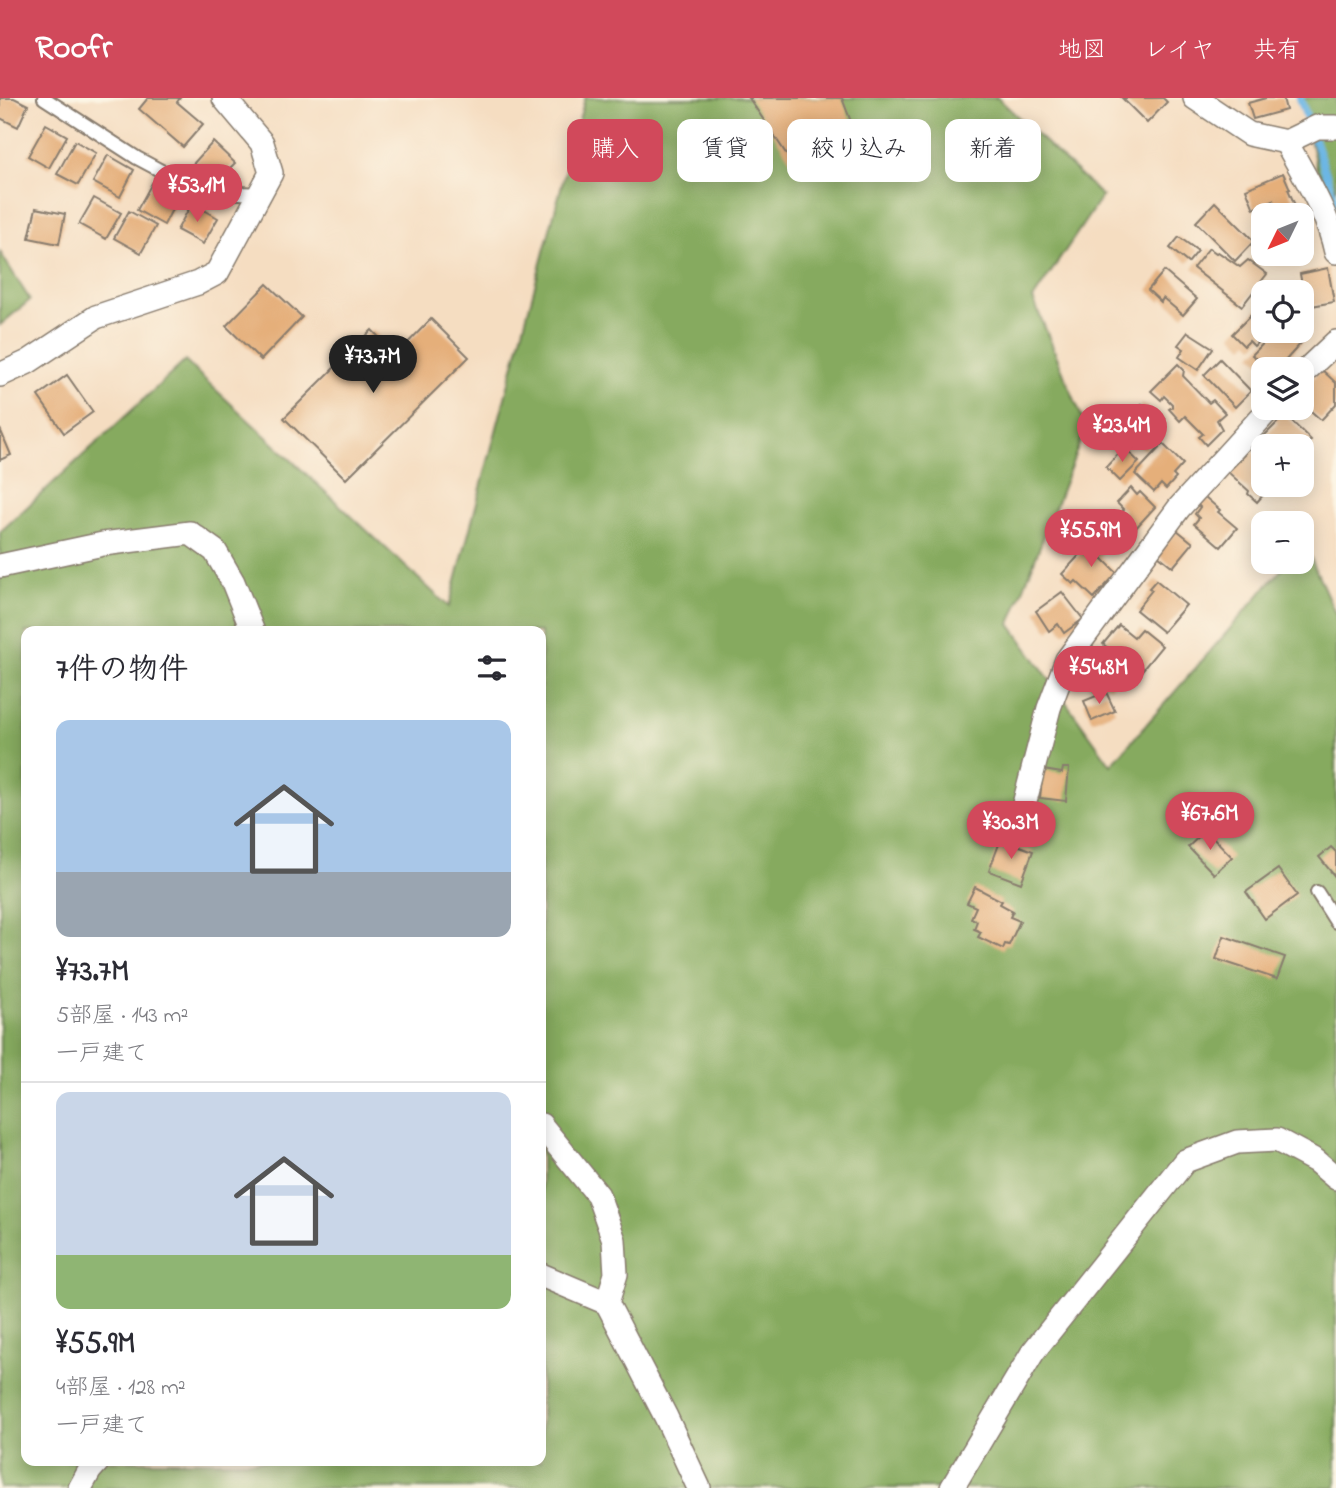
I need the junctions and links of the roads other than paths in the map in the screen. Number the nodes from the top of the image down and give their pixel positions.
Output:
1 (44, 98) edge
2 (224, 98) edge
3 (1195, 98) edge
4 (1327, 127) edge
5 (1286, 142) junction
6 (260, 194) junction
7 (1336, 252) edge
8 (1336, 342) edge
9 (1314, 363) edge
10 (0, 375) edge
11 (1259, 420) edge
12 (0, 566) edge
13 (251, 626) edge
14 (1018, 824) dead end
15 (1317, 892) dead end
16 (1336, 922) edge
17 (546, 1131) edge
18 (1336, 1178) edge
19 (546, 1277) edge
20 (607, 1303) junction
21 (94, 1466) edge
22 (80, 1488) edge
23 (699, 1488) edge
24 (952, 1488) edge

1 - 6 lane
2 - 6 street
3 - 5 street
4 - 5 street
5 - 7 street
6 - 10 street
8 - 9 street
11 - 14 street
12 - 13 street
15 - 16 lane
17 - 20 street
18 - 24 street
19 - 20 street
20 - 23 street
21 - 22 street

